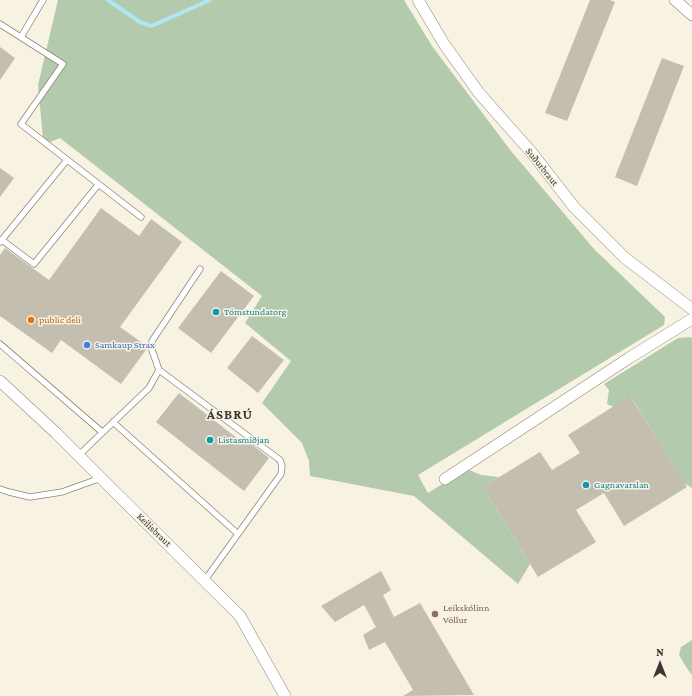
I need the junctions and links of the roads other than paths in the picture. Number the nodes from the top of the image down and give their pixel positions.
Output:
1 (43, 0) edge
2 (675, 0) edge
3 (423, 2) edge
4 (692, 15) edge
5 (0, 24) edge
6 (21, 38) junction
7 (67, 160) junction
8 (98, 185) junction
9 (141, 217) dead end
10 (1, 241) edge
11 (200, 269) dead end
12 (692, 310) edge
13 (692, 319) edge
14 (0, 344) edge
15 (159, 370) junction
16 (0, 381) edge
17 (113, 422) junction
18 (102, 432) junction
19 (79, 456) junction
20 (101, 478) junction
21 (445, 479) dead end
22 (0, 489) edge
23 (238, 534) junction
24 (205, 580) junction
25 (285, 696) edge

1 - 6 lane
2 - 4 street
3 - 12 street, Suðurbraut
5 - 6 lane
6 - 7 lane
7 - 8 lane
7 - 10 lane
8 - 9 lane
8 - 10 lane
11 - 15 lane
13 - 21 street
14 - 18 lane
15 - 17 lane
15 - 23 lane
16 - 19 street, Keilisbraut
17 - 18 lane
17 - 23 lane
18 - 19 lane
19 - 20 street, Keilisbraut
20 - 22 lane
20 - 24 street, Keilisbraut
23 - 24 lane
24 - 25 street, Keilisbraut

